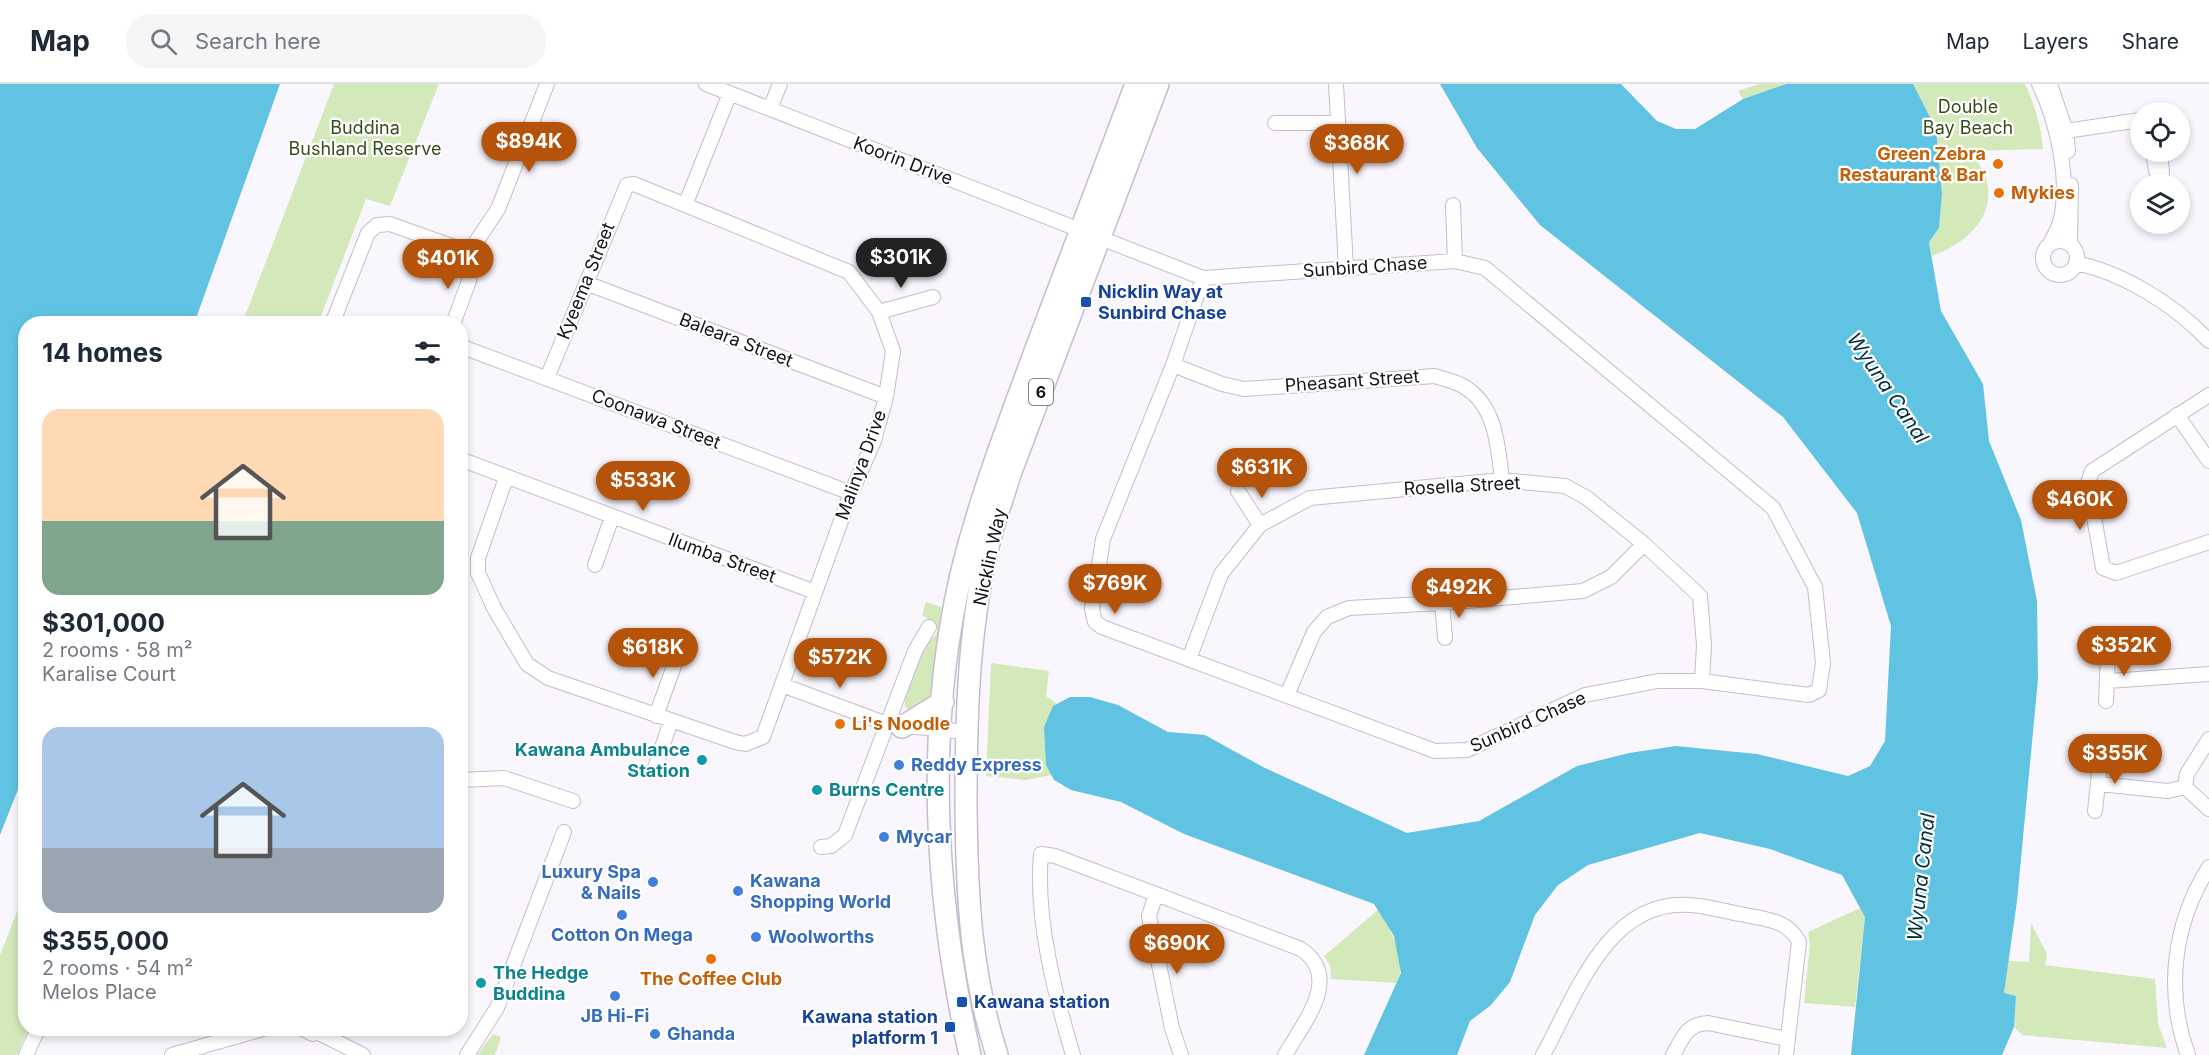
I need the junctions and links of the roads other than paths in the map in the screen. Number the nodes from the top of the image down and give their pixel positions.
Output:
1 (547, 84) edge
2 (706, 84) edge
3 (780, 84) edge
4 (1136, 84) edge
5 (1158, 84) edge
6 (1336, 84) edge
7 (2039, 84) edge
8 (2050, 84) edge
9 (730, 93) junction
10 (770, 109) junction
11 (2130, 121) edge
12 (1275, 123) dead end
13 (1338, 123) junction
14 (2066, 131) junction
15 (2154, 162) edge
16 (2161, 162) edge
17 (627, 185) joint
18 (686, 203) junction
19 (1453, 205) dead end
20 (1080, 231) junction
21 (1100, 238) junction
22 (476, 242) junction
23 (2050, 244) junction
24 (2070, 245) junction
25 (460, 249) junction
26 (471, 260) junction
27 (1455, 261) junction
28 (2076, 263) junction
29 (1346, 268) junction
30 (1203, 278) junction
31 (585, 283) junction
32 (933, 297) dead end
33 (879, 312) junction
34 (335, 316) edge
35 (456, 316) edge
36 (2209, 341) edge
37 (468, 349) edge
38 (1173, 365) junction
39 (547, 378) junction
40 (2209, 395) edge
41 (886, 397) junction
42 (2177, 415) junction
43 (2209, 461) edge
44 (468, 462) edge
45 (506, 478) junction
46 (1502, 480) junction
47 (1238, 491) dead end
48 (851, 493) junction
49 (612, 517) junction
50 (1260, 525) junction
51 (2209, 542) edge
52 (1644, 544) junction
53 (596, 565) dead end
54 (815, 592) junction
55 (1442, 603) junction
56 (929, 627) dead end
57 (1445, 638) dead end
58 (679, 652) dead end
59 (2108, 652) dead end
60 (1189, 658) junction
61 (2209, 674) edge
62 (1702, 681) junction
63 (2108, 681) junction
64 (782, 685) junction
65 (1287, 695) junction
66 (2106, 701) dead end
67 (943, 702) junction
68 (656, 716) junction
69 (671, 721) junction
70 (895, 725) junction
71 (941, 730) junction
72 (966, 732) junction
73 (2209, 739) edge
74 (2101, 755) dead end
75 (655, 768) dead end
76 (468, 780) edge
77 (2099, 784) junction
78 (2185, 787) junction
79 (573, 801) dead end
80 (2209, 808) edge
81 (2096, 811) dead end
82 (564, 832) dead end
83 (821, 847) dead end
84 (2209, 867) edge
85 (1156, 894) junction
86 (35, 1036) edge
87 (238, 1036) edge
88 (328, 1036) edge
89 (1787, 1039) junction
90 (26, 1055) edge
91 (172, 1055) edge
92 (363, 1055) edge
93 (467, 1055) edge
94 (970, 1055) edge
95 (997, 1055) edge
96 (1072, 1055) edge
97 (1181, 1055) edge
98 (1285, 1055) edge
99 (1542, 1055) edge
100 (1673, 1055) edge
101 (1786, 1055) edge
102 (2188, 1055) edge

1 - 22 street
2 - 9 street, Koorin Drive
3 - 10 street
4 - 20 highway, Nicklin Way / 6
5 - 21 highway, Nicklin Way / 6
6 - 13 street
7 - 23 street
8 - 14 street
9 - 10 street, Koorin Drive
9 - 18 street
10 - 20 street, Koorin Drive
11 - 14 street
12 - 13 street
13 - 29 street
14 - 24 street
15 - 16 street
17 - 18 street, Malinya Drive
17 - 31 street, Kyeema Street
18 - 33 street, Malinya Drive
19 - 27 street
20 - 21 street, Koorin Drive
20 - 67 highway, Nicklin Way / 6
21 - 30 street, Sunbird Chase
21 - 72 highway, Nicklin Way / 6
22 - 25 street
22 - 26 street
23 - 24 street
23 - 28 street
24 - 28 street
25 - 26 street
25 - 34 street
26 - 35 street
27 - 29 street, Sunbird Chase
27 - 62 street, Sunbird Chase
28 - 36 street
29 - 30 street, Sunbird Chase
30 - 38 street, Sunbird Chase
31 - 39 street, Kyeema Street
31 - 41 street, Baleara Street
32 - 33 street
33 - 41 street, Malinya Drive
37 - 39 street, Coonawa Street
38 - 46 street, Pheasant Street
38 - 60 street, Sunbird Chase
39 - 48 street, Coonawa Street
40 - 42 street
41 - 48 street, Malinya Drive
42 - 43 street
42 - 51 street
44 - 45 street, Ilumba Street
45 - 49 street, Ilumba Street
45 - 68 street, Malinya Drive
46 - 50 street, Rosella Street
46 - 52 street, Rosella Street
47 - 50 street
48 - 54 street, Malinya Drive
49 - 53 street
49 - 54 street, Ilumba Street
50 - 60 street, Rosella Street
52 - 55 street
52 - 62 street, Rosella Street
54 - 64 street, Malinya Drive
55 - 57 street
55 - 65 street
56 - 70 street
58 - 68 street
59 - 63 street
60 - 65 street, Sunbird Chase
61 - 63 street
62 - 65 street, Sunbird Chase
63 - 66 street
64 - 69 street, Malinya Drive
64 - 70 street
67 - 70 highway
67 - 71 highway, Nicklin Way / 6
68 - 69 street, Malinya Drive
69 - 75 street
70 - 71 street
70 - 83 street
71 - 72 street
71 - 94 highway, Nicklin Way / 6
72 - 95 highway, Nicklin Way / 6
73 - 78 street
74 - 77 street
76 - 79 street
77 - 78 street
77 - 81 street
78 - 80 street
82 - 93 street
84 - 102 street
85 - 96 street
85 - 97 street
85 - 98 street
86 - 90 street
87 - 91 street
88 - 92 street
89 - 99 street
89 - 100 street
89 - 101 street

